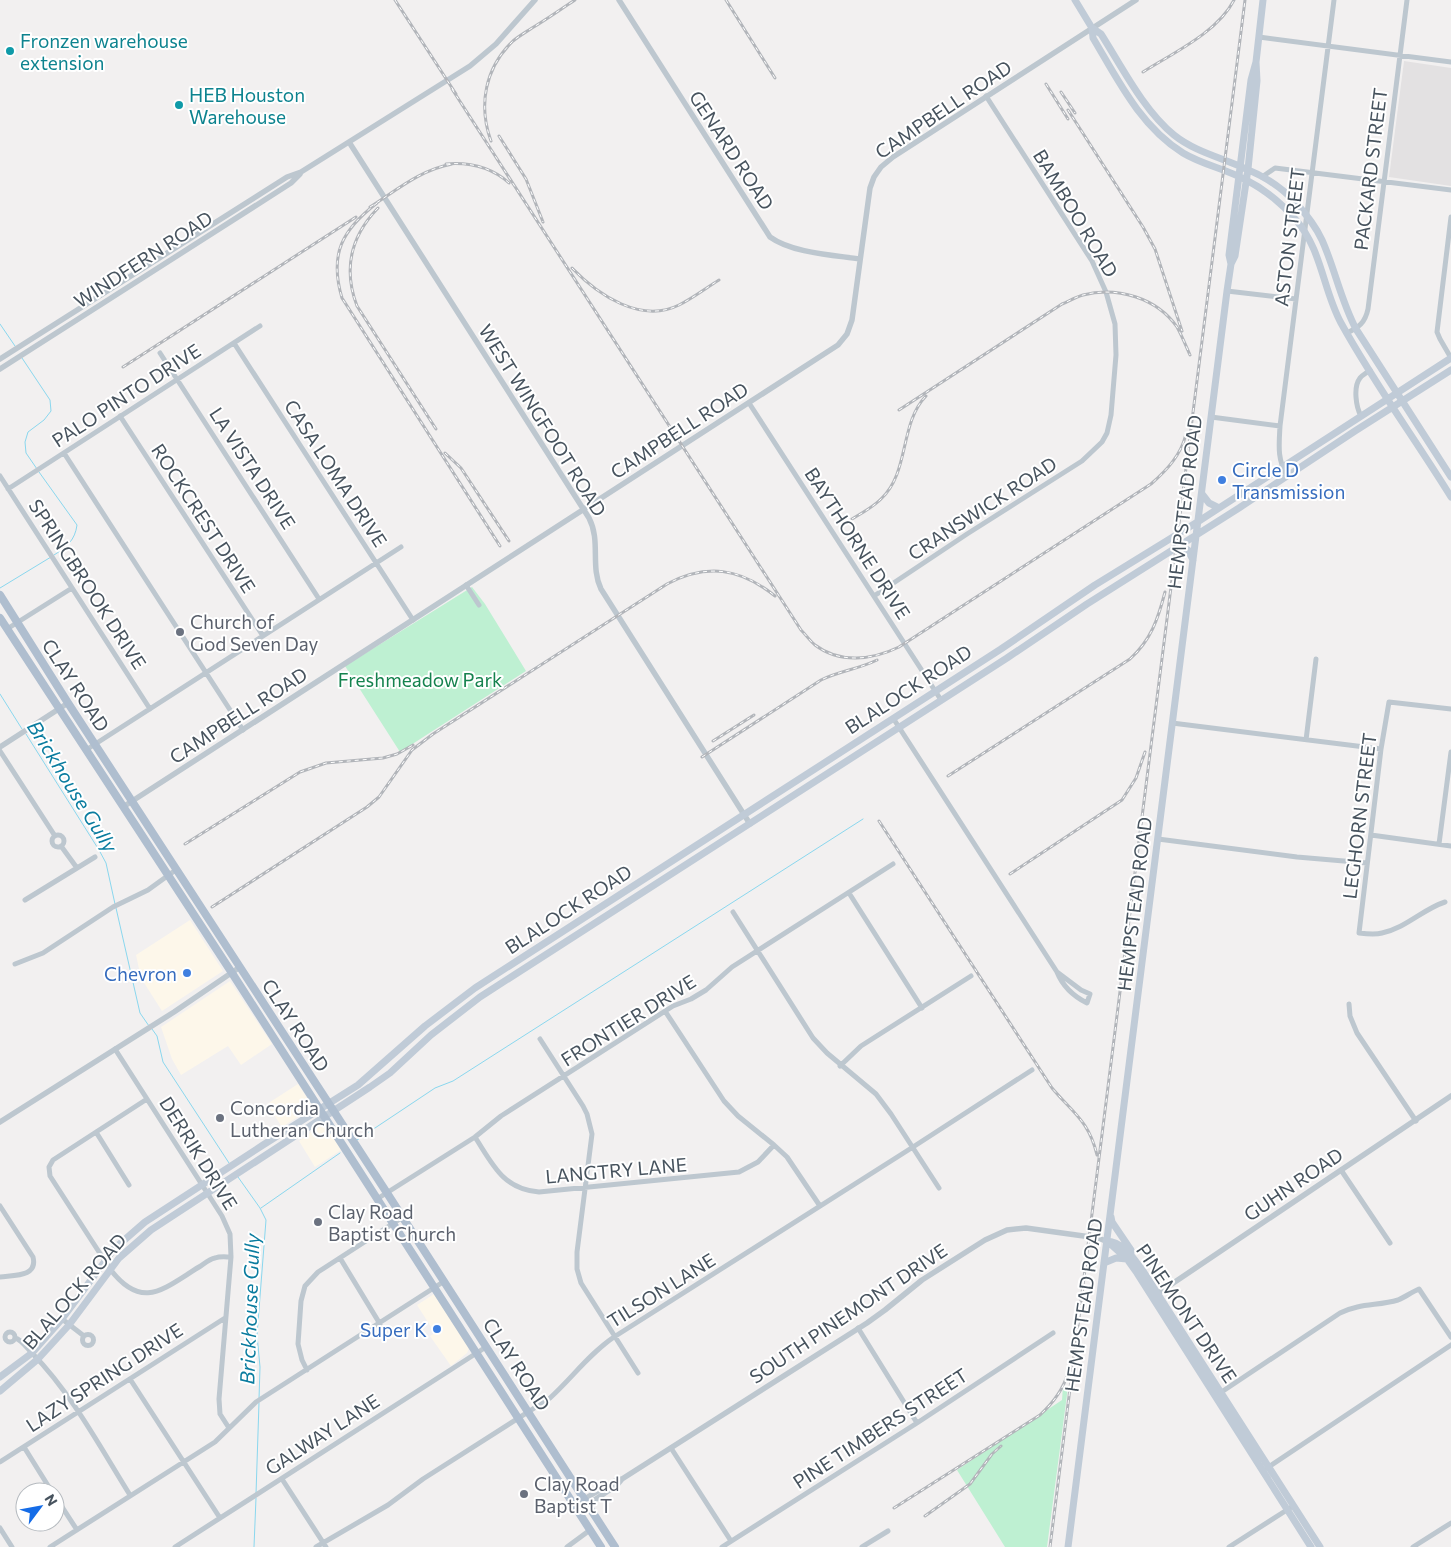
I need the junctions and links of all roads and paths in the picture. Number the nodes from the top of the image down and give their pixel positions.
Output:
1 (535, 0) edge
2 (619, 0) edge
3 (1075, 0) edge
4 (1136, 0) edge
5 (1263, 0) edge
6 (1334, 0) edge
7 (1407, 0) edge
8 (1092, 28) junction
9 (1259, 37) junction
10 (1328, 47) junction
11 (1400, 56) junction
12 (1451, 62) edge
13 (1132, 84) junction
14 (1124, 89) junction
15 (986, 96) junction
16 (349, 142) junction
17 (1244, 168) junction
18 (301, 172) junction
19 (1313, 172) junction
20 (1262, 177) junction
21 (1243, 178) junction
22 (1384, 182) junction
23 (1451, 190) edge
24 (1306, 216) junction
25 (1451, 217) edge
26 (1304, 230) junction
27 (860, 259) junction
28 (1335, 275) junction
29 (1325, 278) junction
30 (1227, 291) junction
31 (1296, 299) junction
32 (260, 326) dead end
33 (1356, 329) junction
34 (1347, 333) junction
35 (234, 343) junction
36 (9, 353) junction
37 (160, 353) dead end
38 (1451, 358) edge
39 (0, 359) edge
40 (10, 362) junction
41 (0, 369) edge
42 (1370, 370) junction
43 (1451, 370) edge
44 (177, 379) junction
45 (1397, 393) junction
46 (1388, 398) junction
47 (1402, 401) junction
48 (749, 403) junction
49 (1394, 407) junction
50 (120, 416) junction
51 (1361, 416) junction
52 (1211, 418) junction
53 (1280, 426) junction
54 (1355, 431) junction
55 (1102, 442) joint
56 (64, 453) junction
57 (1441, 462) junction
58 (1281, 467) junction
59 (1432, 467) junction
60 (0, 476) edge
61 (1287, 476) junction
62 (1451, 477) edge
63 (8, 488) junction
64 (1202, 494) junction
65 (1451, 497) edge
66 (1219, 508) junction
67 (584, 509) junction
68 (1199, 521) junction
69 (1198, 534) junction
70 (1179, 546) junction
71 (401, 547) dead end
72 (1194, 560) junction
73 (376, 563) junction
74 (1129, 563) junction
75 (1135, 573) junction
76 (466, 586) junction
77 (72, 588) junction
78 (0, 595) edge
79 (874, 596) junction
80 (320, 599) junction
81 (479, 605) dead end
82 (1065, 605) junction
83 (1071, 614) junction
84 (0, 618) edge
85 (413, 620) junction
86 (18, 622) junction
87 (7, 630) junction
88 (263, 636) junction
89 (1001, 649) junction
90 (1007, 658) junction
91 (1316, 659) dead end
92 (206, 673) junction
93 (935, 691) junction
94 (941, 700) junction
95 (68, 704) junction
96 (59, 709) junction
97 (150, 709) junction
98 (1451, 709) edge
99 (893, 718) junction
100 (1172, 723) junction
101 (899, 727) junction
102 (243, 730) junction
103 (1306, 740) junction
104 (95, 744) junction
105 (0, 747) edge
106 (1382, 748) junction
107 (86, 750) junction
108 (0, 751) edge
109 (1451, 752) edge
110 (821, 764) junction
111 (827, 774) junction
112 (132, 801) junction
113 (123, 807) junction
114 (744, 815) junction
115 (750, 824) junction
116 (55, 836) junction
117 (1371, 836) junction
118 (1158, 839) junction
119 (1439, 844) junction
120 (61, 846) junction
121 (1451, 846) edge
122 (163, 848) junction
123 (692, 848) junction
124 (152, 851) junction
125 (95, 857) dead end
126 (697, 858) junction
127 (1368, 863) junction
128 (893, 864) dead end
129 (77, 868) junction
130 (177, 869) junction
131 (168, 876) junction
132 (637, 884) junction
133 (642, 893) junction
134 (850, 893) junction
135 (25, 900) dead end
136 (1445, 902) dead end
137 (733, 912) dead end
138 (582, 919) junction
139 (587, 928) junction
140 (758, 951) junction
141 (526, 955) junction
142 (15, 964) dead end
143 (531, 964) junction
144 (240, 967) junction
145 (1057, 972) junction
146 (232, 974) junction
147 (971, 976) dead end
148 (475, 988) junction
149 (480, 997) junction
150 (1349, 1004) dead end
151 (922, 1008) junction
152 (666, 1011) junction
153 (276, 1022) junction
154 (425, 1026) junction
155 (267, 1028) junction
156 (431, 1035) junction
157 (540, 1039) dead end
158 (400, 1048) junction
159 (115, 1049) junction
160 (300, 1061) junction
161 (292, 1066) junction
162 (840, 1066) junction
163 (376, 1070) junction
164 (1032, 1070) dead end
165 (390, 1072) junction
166 (564, 1076) junction
167 (370, 1087) junction
168 (1451, 1096) edge
169 (147, 1099) junction
170 (328, 1104) junction
171 (319, 1110) junction
172 (333, 1112) junction
173 (324, 1118) junction
174 (1416, 1121) junction
175 (0, 1122) edge
176 (96, 1132) junction
177 (475, 1137) junction
178 (263, 1145) junction
179 (774, 1145) junction
180 (913, 1147) junction
181 (269, 1154) junction
182 (363, 1157) junction
183 (354, 1163) junction
184 (1341, 1170) junction
185 (202, 1184) junction
186 (129, 1185) dead end
187 (586, 1188) junction
188 (939, 1188) dead end
189 (387, 1193) junction
190 (208, 1194) junction
191 (377, 1199) junction
192 (0, 1206) edge
193 (820, 1206) junction
194 (403, 1217) junction
195 (1111, 1217) junction
196 (146, 1222) junction
197 (393, 1224) junction
198 (151, 1230) junction
199 (1106, 1240) junction
200 (1390, 1243) dead end
201 (231, 1257) junction
202 (1129, 1257) junction
203 (340, 1258) junction
204 (105, 1261) junction
205 (1104, 1263) junction
206 (110, 1269) junction
207 (0, 1277) edge
208 (443, 1282) junction
209 (434, 1288) junction
210 (1155, 1296) junction
211 (225, 1318) junction
212 (62, 1319) junction
213 (380, 1324) junction
214 (70, 1325) junction
215 (858, 1328) junction
216 (1053, 1333) dead end
217 (84, 1336) dead end
218 (614, 1337) junction
219 (1451, 1337) edge
220 (15, 1338) dead end
221 (1451, 1345) edge
222 (486, 1347) junction
223 (32, 1353) junction
224 (476, 1353) junction
225 (38, 1359) junction
226 (307, 1370) junction
227 (638, 1373) dead end
228 (0, 1377) edge
229 (130, 1379) junction
230 (0, 1390) edge
231 (1218, 1395) junction
232 (78, 1412) junction
233 (528, 1412) junction
234 (517, 1418) junction
235 (917, 1423) junction
236 (229, 1428) junction
237 (24, 1447) junction
238 (671, 1448) junction
239 (184, 1461) junction
240 (0, 1462) edge
241 (1266, 1469) junction
242 (282, 1479) junction
243 (46, 1482) edge
244 (130, 1495) junction
245 (586, 1502) junction
246 (1294, 1506) junction
247 (576, 1508) junction
248 (1287, 1510) junction
249 (65, 1511) edge
250 (220, 1518) junction
251 (1451, 1522) edge
252 (0, 1528) edge
253 (77, 1530) junction
254 (590, 1530) junction
255 (888, 1531) dead end
256 (731, 1541) junction
257 (324, 1545) edge
258 (12, 1547) edge
259 (50, 1547) edge
260 (175, 1547) edge
261 (316, 1547) edge
262 (567, 1547) edge
263 (601, 1547) edge
264 (615, 1547) edge
265 (722, 1547) edge
266 (862, 1547) edge
267 (1068, 1547) edge
268 (1229, 1547) edge
269 (1310, 1547) edge
270 (1320, 1547) edge
271 (1413, 1547) edge

1 - 16 street, WINDFERN ROAD
2 - 27 street, GENARD ROAD
3 - 8 main road
4 - 8 street, CAMPBELL ROAD
5 - 9 main road, HEMPSTEAD ROAD
6 - 10 street, ASTON STREET
7 - 11 street, PACKARD STREET
8 - 13 main road
8 - 14 main road
8 - 15 street, CAMPBELL ROAD
9 - 10 street
9 - 17 main road, HEMPSTEAD ROAD
10 - 11 street
10 - 19 street, ASTON STREET
11 - 12 street
11 - 22 street, PACKARD STREET
13 - 14 main road
13 - 17 main road
14 - 21 main road
15 - 27 street, CAMPBELL ROAD
15 - 55 street, BAMBOO ROAD
16 - 18 street, WINDFERN ROAD
16 - 67 street, WEST WINGFOOT ROAD
17 - 20 main road
17 - 21 main road, HEMPSTEAD ROAD
18 - 36 street, WINDFERN ROAD
18 - 40 street, WINDFERN ROAD
19 - 20 street
19 - 22 street
19 - 24 street, ASTON STREET
20 - 24 main road
21 - 26 main road
21 - 30 main road, HEMPSTEAD ROAD
22 - 23 street
22 - 33 street, PACKARD STREET
24 - 26 street, ASTON STREET
24 - 28 main road
25 - 38 street
26 - 29 main road
26 - 31 street, ASTON STREET
27 - 48 street, CAMPBELL ROAD
28 - 29 main road
28 - 33 main road
29 - 34 main road
30 - 31 street
30 - 52 main road, HEMPSTEAD ROAD
31 - 53 street, ASTON STREET
32 - 35 street, PALO PINTO DRIVE
33 - 34 street
33 - 45 main road
34 - 42 main road
35 - 44 street, PALO PINTO DRIVE
35 - 73 street, CASA LOMA DRIVE
36 - 39 street, WINDFERN ROAD
36 - 40 street
37 - 44 street, LA VISTA DRIVE
38 - 45 main road, BLALOCK ROAD
40 - 41 street, WINDFERN ROAD
42 - 46 main road
42 - 51 street
43 - 47 main road, BLALOCK ROAD
44 - 50 street, PALO PINTO DRIVE
44 - 80 street, LA VISTA DRIVE
45 - 46 main road, BLALOCK ROAD
45 - 47 main road
46 - 49 main road
46 - 51 main road, BLALOCK ROAD
47 - 49 main road, BLALOCK ROAD
47 - 57 main road
48 - 67 street, CAMPBELL ROAD
48 - 79 street, BAYTHORNE DRIVE
49 - 54 main road, BLALOCK ROAD
49 - 59 main road
50 - 56 street, PALO PINTO DRIVE
50 - 88 street, ROCKCREST DRIVE
51 - 54 main road
51 - 58 main road, BLALOCK ROAD
52 - 53 street
52 - 64 main road, HEMPSTEAD ROAD
53 - 58 street, ASTON STREET
54 - 61 main road, BLALOCK ROAD
55 - 79 street, CRANSWICK ROAD
56 - 63 street, PALO PINTO DRIVE
56 - 92 street
57 - 59 main road
57 - 62 main road
58 - 61 street, ASTON STREET
58 - 66 main road, BLALOCK ROAD
59 - 65 main road
60 - 63 street, SPRINGBROOK DRIVE
61 - 69 main road, BLALOCK ROAD
63 - 77 street, SPRINGBROOK DRIVE
64 - 66 main road
64 - 68 main road, HEMPSTEAD ROAD
66 - 68 main road, BLALOCK ROAD
67 - 76 street, CAMPBELL ROAD
67 - 114 street, WEST WINGFOOT ROAD
68 - 69 main road, HEMPSTEAD ROAD
68 - 74 main road, BLALOCK ROAD
69 - 70 main road, BLALOCK ROAD
69 - 72 main road, HEMPSTEAD ROAD
70 - 72 main road
70 - 75 main road, BLALOCK ROAD
71 - 73 street
72 - 100 main road, HEMPSTEAD ROAD
73 - 80 street
73 - 85 street, CASA LOMA DRIVE
74 - 75 main road
74 - 82 main road, BLALOCK ROAD
75 - 83 main road, BLALOCK ROAD
76 - 81 street
76 - 85 street, CAMPBELL ROAD
77 - 86 street
77 - 97 street, SPRINGBROOK DRIVE
78 - 86 main road, CLAY ROAD
79 - 93 street, BAYTHORNE DRIVE
80 - 88 street
82 - 83 main road
82 - 89 main road, BLALOCK ROAD
83 - 90 main road, BLALOCK ROAD
84 - 87 main road, CLAY ROAD
85 - 102 street, CAMPBELL ROAD
86 - 87 street
86 - 95 main road, CLAY ROAD
87 - 96 main road, CLAY ROAD
88 - 92 street
89 - 90 main road
89 - 93 main road, BLALOCK ROAD
90 - 94 main road, BLALOCK ROAD
91 - 103 street
92 - 97 street
92 - 102 street
93 - 94 street, BAYTHORNE DRIVE
93 - 99 main road, BLALOCK ROAD
94 - 101 main road, BLALOCK ROAD
95 - 96 street
95 - 104 main road, CLAY ROAD
96 - 105 street
96 - 107 main road, CLAY ROAD
97 - 104 street
98 - 106 street, LEGHORN STREET
99 - 101 street
99 - 110 main road, BLALOCK ROAD
100 - 103 street
100 - 118 main road, HEMPSTEAD ROAD
101 - 111 main road, BLALOCK ROAD
101 - 145 street
102 - 112 street, CAMPBELL ROAD
103 - 106 street
104 - 107 street
104 - 112 main road, CLAY ROAD
106 - 117 street, LEGHORN STREET
107 - 113 main road, CLAY ROAD
108 - 116 street
109 - 119 street
110 - 111 main road
110 - 114 main road, BLALOCK ROAD
111 - 115 main road, BLALOCK ROAD
112 - 113 street, CAMPBELL ROAD
112 - 122 main road, CLAY ROAD
113 - 124 main road, CLAY ROAD
114 - 115 street, WEST WINGFOOT ROAD
114 - 123 main road, BLALOCK ROAD
115 - 126 main road, BLALOCK ROAD
116 - 120 street
116 - 120 street
117 - 119 street
117 - 127 street, LEGHORN STREET
118 - 127 street
118 - 195 main road, HEMPSTEAD ROAD
119 - 121 street
120 - 129 street
122 - 124 main road
122 - 130 main road, CLAY ROAD
123 - 126 main road
123 - 132 main road, BLALOCK ROAD
124 - 131 main road, CLAY ROAD
125 - 129 street
126 - 133 main road, BLALOCK ROAD
127 - 136 street, LEGHORN STREET
128 - 134 street, FRONTIER DRIVE
129 - 135 street
130 - 131 street
130 - 144 main road, CLAY ROAD
131 - 142 street
131 - 146 main road, CLAY ROAD
132 - 133 main road
132 - 138 main road, BLALOCK ROAD
133 - 139 main road, BLALOCK ROAD
134 - 140 street, FRONTIER DRIVE
134 - 151 street
137 - 140 street
138 - 139 main road
138 - 141 main road, BLALOCK ROAD
139 - 143 main road, BLALOCK ROAD
140 - 152 street, FRONTIER DRIVE
140 - 162 street
141 - 143 main road
141 - 148 main road, BLALOCK ROAD
143 - 149 main road, BLALOCK ROAD
144 - 146 street
144 - 153 main road, CLAY ROAD
145 - 145 street
146 - 155 main road, CLAY ROAD
146 - 159 street
147 - 151 street
148 - 149 main road
148 - 154 main road, BLALOCK ROAD
149 - 156 main road, BLALOCK ROAD
150 - 174 street
151 - 162 street
152 - 166 street, FRONTIER DRIVE
152 - 179 street
153 - 155 main road
153 - 160 main road, CLAY ROAD
154 - 156 main road
154 - 158 main road, BLALOCK ROAD
155 - 161 main road, CLAY ROAD
156 - 165 main road, BLALOCK ROAD
157 - 166 street
158 - 163 main road, BLALOCK ROAD
158 - 165 main road
159 - 169 street, DERRIK DRIVE
159 - 175 street
160 - 161 main road
160 - 170 main road, CLAY ROAD
161 - 171 main road, CLAY ROAD
162 - 180 street
163 - 167 main road
163 - 170 main road, BLALOCK ROAD
164 - 180 street, TILSON LANE
165 - 167 main road, BLALOCK ROAD
166 - 177 street, FRONTIER DRIVE
166 - 187 street
167 - 172 main road, BLALOCK ROAD
168 - 174 street, GUHN ROAD
169 - 176 street
169 - 185 street, DERRIK DRIVE
170 - 171 main road, BLALOCK ROAD
170 - 172 main road, CLAY ROAD
171 - 173 main road, CLAY ROAD
171 - 178 main road, BLALOCK ROAD
172 - 173 main road, BLALOCK ROAD
172 - 182 main road, CLAY ROAD
173 - 181 main road, BLALOCK ROAD
173 - 183 main road, CLAY ROAD
174 - 184 street, GUHN ROAD
176 - 186 street
176 - 204 street
177 - 187 street, LANGTRY LANE
177 - 189 street, FRONTIER DRIVE
178 - 181 main road
178 - 185 main road, BLALOCK ROAD
179 - 187 street, LANGTRY LANE
179 - 193 street
180 - 188 street
180 - 193 street, TILSON LANE
181 - 190 main road, BLALOCK ROAD
182 - 183 main road
182 - 189 main road, CLAY ROAD
183 - 191 main road, CLAY ROAD
184 - 200 street
184 - 210 street, GUHN ROAD
185 - 190 street, DERRIK DRIVE
185 - 196 main road, BLALOCK ROAD
187 - 218 street
189 - 191 street, FRONTIER DRIVE
189 - 194 main road, CLAY ROAD
190 - 198 main road, BLALOCK ROAD
190 - 201 street, DERRIK DRIVE
191 - 197 main road, CLAY ROAD
192 - 207 street
193 - 218 street, TILSON LANE
194 - 197 street
194 - 208 main road, CLAY ROAD
195 - 199 main road, HEMPSTEAD ROAD
195 - 202 main road
196 - 198 main road
196 - 204 main road, BLALOCK ROAD
197 - 203 street
197 - 209 main road, CLAY ROAD
198 - 206 main road, BLALOCK ROAD
199 - 202 main road, PINEMONT DRIVE
199 - 205 main road, HEMPSTEAD ROAD
199 - 215 street, SOUTH PINEMONT DRIVE
201 - 206 street
201 - 211 street, DERRIK DRIVE
202 - 205 main road
202 - 210 main road, PINEMONT DRIVE
203 - 213 street
203 - 226 street
204 - 206 street
204 - 212 main road, BLALOCK ROAD
205 - 267 main road, HEMPSTEAD ROAD
206 - 214 main road, BLALOCK ROAD
208 - 209 street
208 - 222 main road, CLAY ROAD
209 - 213 street
209 - 224 main road, CLAY ROAD
210 - 231 main road, PINEMONT DRIVE
211 - 229 street, LAZY SPRING DRIVE
211 - 236 street, DERRIK DRIVE
212 - 214 street
212 - 223 main road, BLALOCK ROAD
213 - 226 street
214 - 217 street
214 - 225 main road, BLALOCK ROAD
215 - 235 street
215 - 238 street, SOUTH PINEMONT DRIVE
216 - 235 street, PINE TIMBERS STREET
218 - 227 street
218 - 233 street, TILSON LANE
219 - 231 street
220 - 223 street
221 - 241 street
222 - 224 street, GALWAY LANE
222 - 233 main road, CLAY ROAD
223 - 225 street
223 - 228 main road, BLALOCK ROAD
224 - 234 main road, CLAY ROAD
224 - 242 street, GALWAY LANE
225 - 230 main road, BLALOCK ROAD
225 - 232 street
226 - 236 street
229 - 232 street, LAZY SPRING DRIVE
229 - 239 street
231 - 241 main road, PINEMONT DRIVE
232 - 237 street, LAZY SPRING DRIVE
232 - 244 street
233 - 234 street, TILSON LANE
233 - 245 main road, CLAY ROAD
234 - 247 main road, CLAY ROAD
234 - 257 street, TILSON LANE
235 - 256 street, PINE TIMBERS STREET
236 - 239 street
237 - 240 street, LAZY SPRING DRIVE
237 - 243 street
238 - 245 street, SOUTH PINEMONT DRIVE
238 - 256 street
239 - 244 street
239 - 250 street
241 - 246 main road, PINEMONT DRIVE
241 - 248 main road, PINEMONT DRIVE
242 - 250 street, GALWAY LANE
242 - 257 street
244 - 253 street
245 - 247 street, SOUTH PINEMONT DRIVE
245 - 264 main road, CLAY ROAD
246 - 248 street
246 - 270 main road, PINEMONT DRIVE
247 - 254 main road, CLAY ROAD
248 - 268 street
248 - 269 main road, PINEMONT DRIVE
249 - 253 street
250 - 260 street, GALWAY LANE
251 - 271 street
252 - 258 street
253 - 259 street
254 - 262 street
254 - 263 main road, CLAY ROAD
255 - 266 street
256 - 265 street, PINE TIMBERS STREET
257 - 261 street, TILSON LANE

